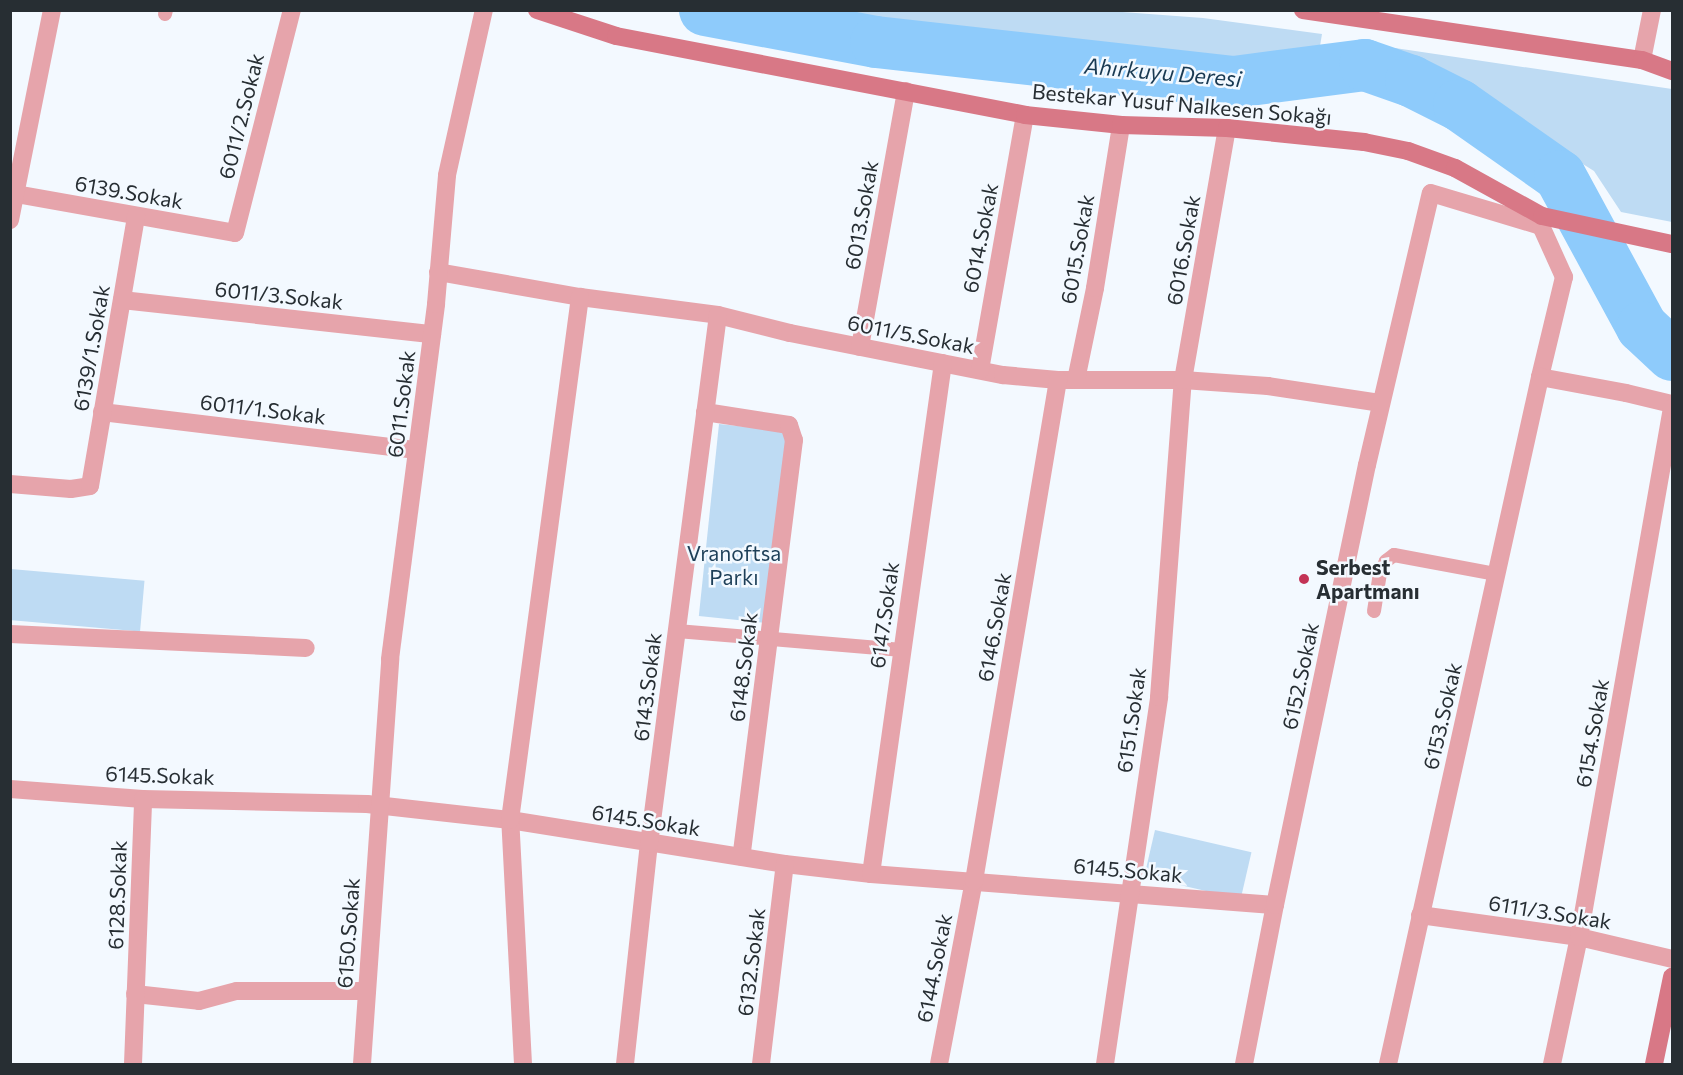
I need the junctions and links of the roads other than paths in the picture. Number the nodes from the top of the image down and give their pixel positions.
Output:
1 (52, 10) edge
2 (292, 10) edge
3 (484, 10) edge
4 (537, 10) edge
5 (1302, 10) edge
6 (1652, 10) edge
7 (1337, 13) edge
8 (1642, 60) junction
9 (1672, 71) edge
10 (906, 92) junction
11 (1025, 115) junction
12 (1121, 125) junction
13 (1227, 128) junction
14 (15, 188) edge
15 (1431, 193) joint
16 (136, 216) junction
17 (10, 220) edge
18 (234, 233) joint
19 (1672, 244) edge
20 (438, 272) junction
21 (580, 297) junction
22 (122, 300) junction
23 (718, 315) junction
24 (432, 334) junction
25 (860, 347) junction
26 (943, 363) junction
27 (980, 370) junction
28 (1540, 377) junction
29 (1067, 380) junction
30 (1183, 380) junction
31 (1380, 403) junction
32 (1672, 406) edge
33 (102, 412) junction
34 (705, 412) junction
35 (417, 450) junction
36 (10, 484) edge
37 (1496, 574) junction
38 (1374, 611) dead end
39 (677, 631) junction
40 (10, 634) edge
41 (770, 639) junction
42 (306, 648) dead end
43 (902, 650) junction
44 (10, 789) edge
45 (143, 799) junction
46 (380, 805) junction
47 (510, 820) junction
48 (649, 844) junction
49 (741, 857) junction
50 (785, 864) junction
51 (871, 874) junction
52 (974, 881) junction
53 (1128, 893) junction
54 (1275, 906) junction
55 (1420, 915) junction
56 (1579, 937) junction
57 (1672, 959) edge
58 (1672, 977) edge
59 (367, 991) junction
60 (135, 994) junction
61 (134, 1065) edge
62 (362, 1065) edge
63 (523, 1065) edge
64 (625, 1065) edge
65 (761, 1065) edge
66 (939, 1065) edge
67 (1105, 1065) edge
68 (1244, 1065) edge
69 (1388, 1065) edge
70 (1552, 1065) edge
71 (1654, 1065) edge

1 - 14 street
2 - 18 street, 6011/2.Sokak
3 - 20 street, 6011.Sokak
4 - 10 main road, Bestekar Yusuf Nalkesen Sokağı
5 - 7 main road
6 - 8 street
7 - 8 main road
8 - 9 main road
10 - 11 main road, Bestekar Yusuf Nalkesen Sokağı
10 - 25 street, 6013.Sokak
11 - 12 main road, Bestekar Yusuf Nalkesen Sokağı
11 - 27 street, 6014.Sokak
12 - 13 main road, Bestekar Yusuf Nalkesen Sokağı
12 - 29 street, 6015.Sokak
13 - 19 main road, Bestekar Yusuf Nalkesen Sokağı
13 - 30 street, 6016.Sokak
14 - 16 street, 6139.Sokak
14 - 17 street
15 - 28 street, 6153.Sokak
15 - 31 street, 6152.Sokak
16 - 18 street, 6139.Sokak
16 - 22 street, 6139/1.Sokak
20 - 21 street, 6011/5.Sokak
20 - 24 street, 6011.Sokak
21 - 23 street, 6011/5.Sokak
21 - 47 street
22 - 24 street, 6011/3.Sokak
22 - 33 street, 6139/1.Sokak
23 - 25 street, 6011/5.Sokak
23 - 34 street, 6143.Sokak
24 - 35 street, 6011.Sokak
25 - 26 street, 6011/5.Sokak
26 - 27 street, 6011/5.Sokak
26 - 43 street, 6147.Sokak
27 - 29 street, 6011/5.Sokak
28 - 32 street
28 - 37 street, 6153.Sokak
29 - 30 street, 6011/5.Sokak
29 - 52 street, 6146.Sokak
30 - 31 street, 6011/5.Sokak
30 - 53 street, 6151.Sokak
31 - 54 street, 6152.Sokak
32 - 56 street, 6154.Sokak
33 - 35 street, 6011/1.Sokak
33 - 36 street, 6139/1.Sokak
34 - 39 street, 6143.Sokak
34 - 41 street, 6148.Sokak
35 - 46 street, 6011.Sokak
37 - 38 lane
37 - 55 street, 6153.Sokak
39 - 41 lane
39 - 48 street, 6143.Sokak
40 - 42 street
41 - 43 lane
41 - 49 street, 6148.Sokak
43 - 51 street, 6147.Sokak
44 - 45 street, 6145.Sokak
45 - 46 street, 6145.Sokak
45 - 60 street, 6128.Sokak
46 - 47 street, 6145.Sokak
46 - 59 street, 6150.Sokak
47 - 48 street, 6145.Sokak
47 - 63 street
48 - 49 street, 6145.Sokak
48 - 64 street, 6143.Sokak
49 - 50 street, 6145.Sokak
50 - 51 street, 6145.Sokak
50 - 65 street, 6132.Sokak
51 - 52 street, 6145.Sokak
52 - 53 street, 6145.Sokak
52 - 66 street, 6144.Sokak
53 - 54 street, 6145.Sokak
53 - 67 street, 6151.Sokak
54 - 68 street, 6152.Sokak
55 - 56 street, 6111/3.Sokak
55 - 69 street, 6153.Sokak
56 - 57 street, 6111/3.Sokak
56 - 70 street, 6154.Sokak
58 - 71 main road
59 - 60 street
59 - 62 street, 6150.Sokak
60 - 61 street, 6128.Sokak

